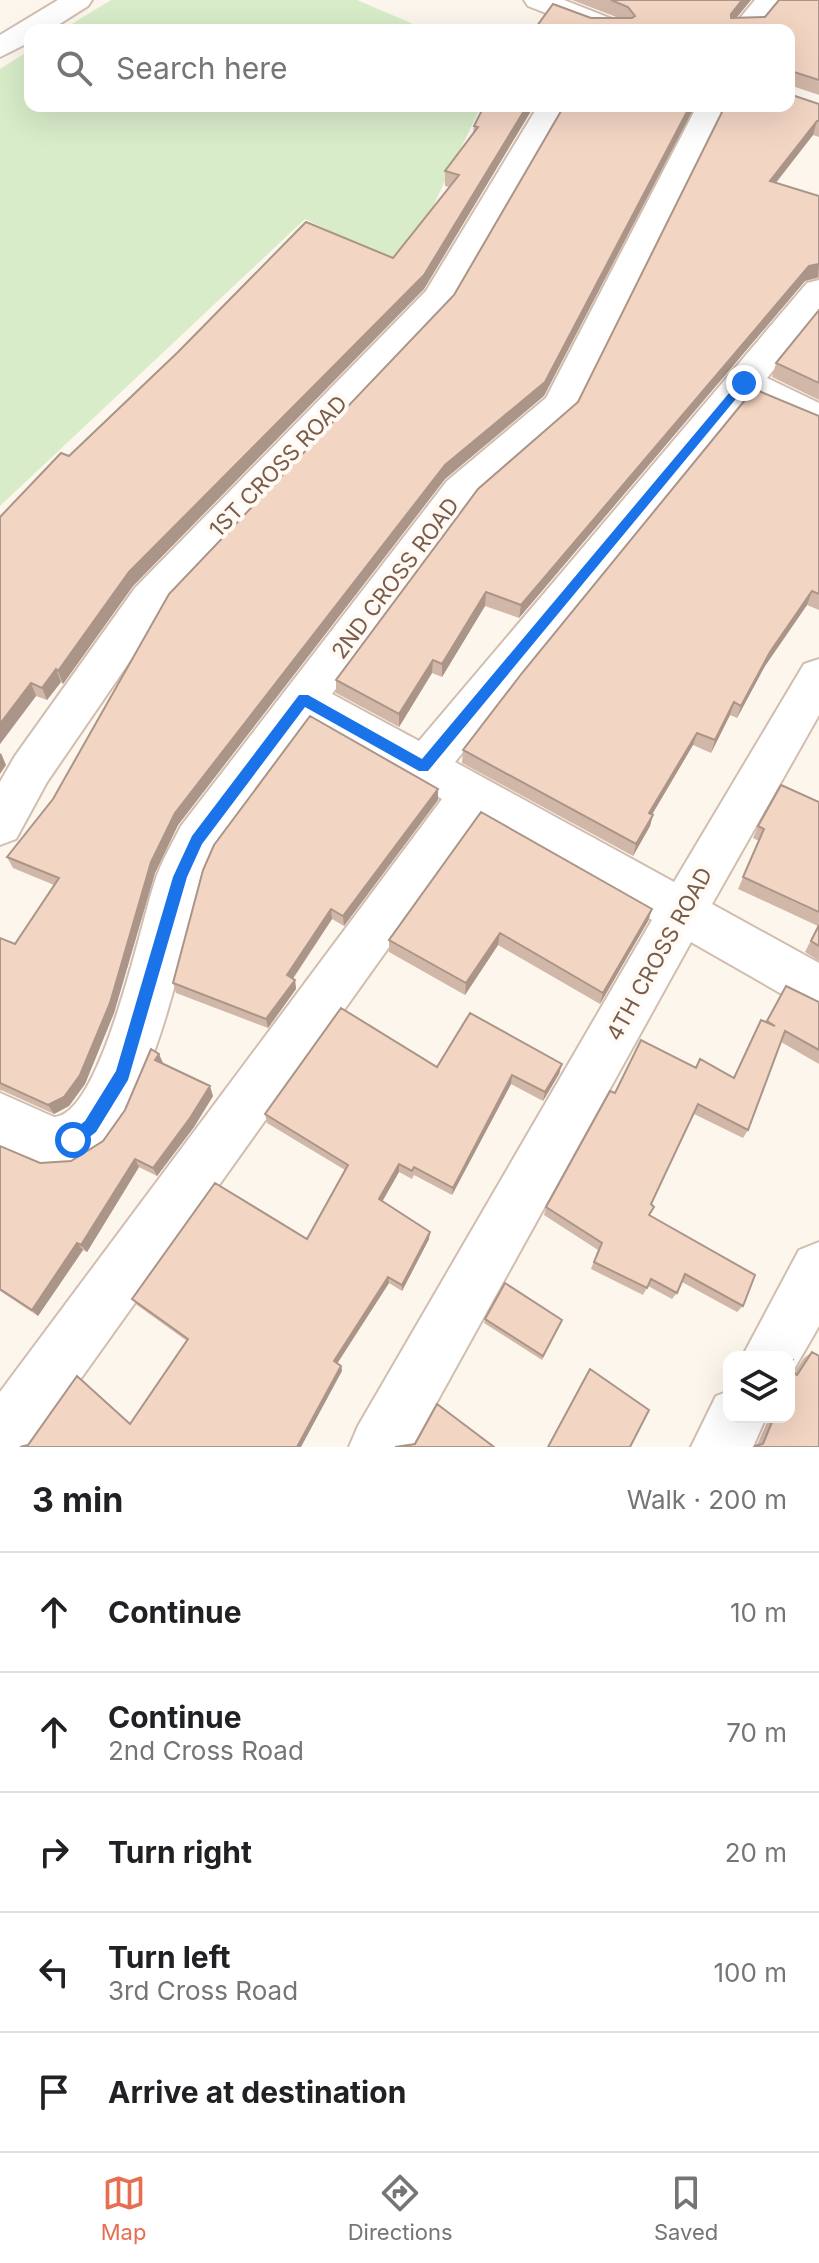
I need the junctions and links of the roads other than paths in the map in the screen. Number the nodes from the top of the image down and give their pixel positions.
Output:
1 (78, 0) edge
2 (770, 0) edge
3 (548, 2) edge
4 (39, 24) edge
5 (596, 24) edge
6 (750, 24) edge
7 (24, 33) edge
8 (0, 48) edge
9 (549, 112) edge
10 (709, 112) edge
11 (819, 291) edge
12 (744, 383) junction
13 (819, 418) edge
14 (819, 676) edge
15 (304, 699) junction
16 (16, 761) edge
17 (424, 767) junction
18 (472, 794) junction
19 (0, 825) edge
20 (682, 912) junction
21 (819, 989) edge
22 (0, 1119) edge
23 (819, 1270) edge
24 (774, 1351) edge
25 (734, 1423) edge
26 (0, 1441) edge
27 (379, 1447) edge
28 (721, 1447) edge

1 - 4 street
2 - 6 street
3 - 5 street
7 - 8 street
9 - 16 street, 1ST CROSS ROAD
10 - 15 street, 2ND CROSS ROAD
11 - 12 street
12 - 13 street
12 - 17 street
14 - 20 street, 4TH CROSS ROAD
15 - 17 street
15 - 22 street, 2ND CROSS ROAD
16 - 19 street, 1ST CROSS ROAD
17 - 18 street
18 - 20 street
18 - 26 street
20 - 21 street
20 - 27 street, 4TH CROSS ROAD
23 - 24 street
25 - 28 street

